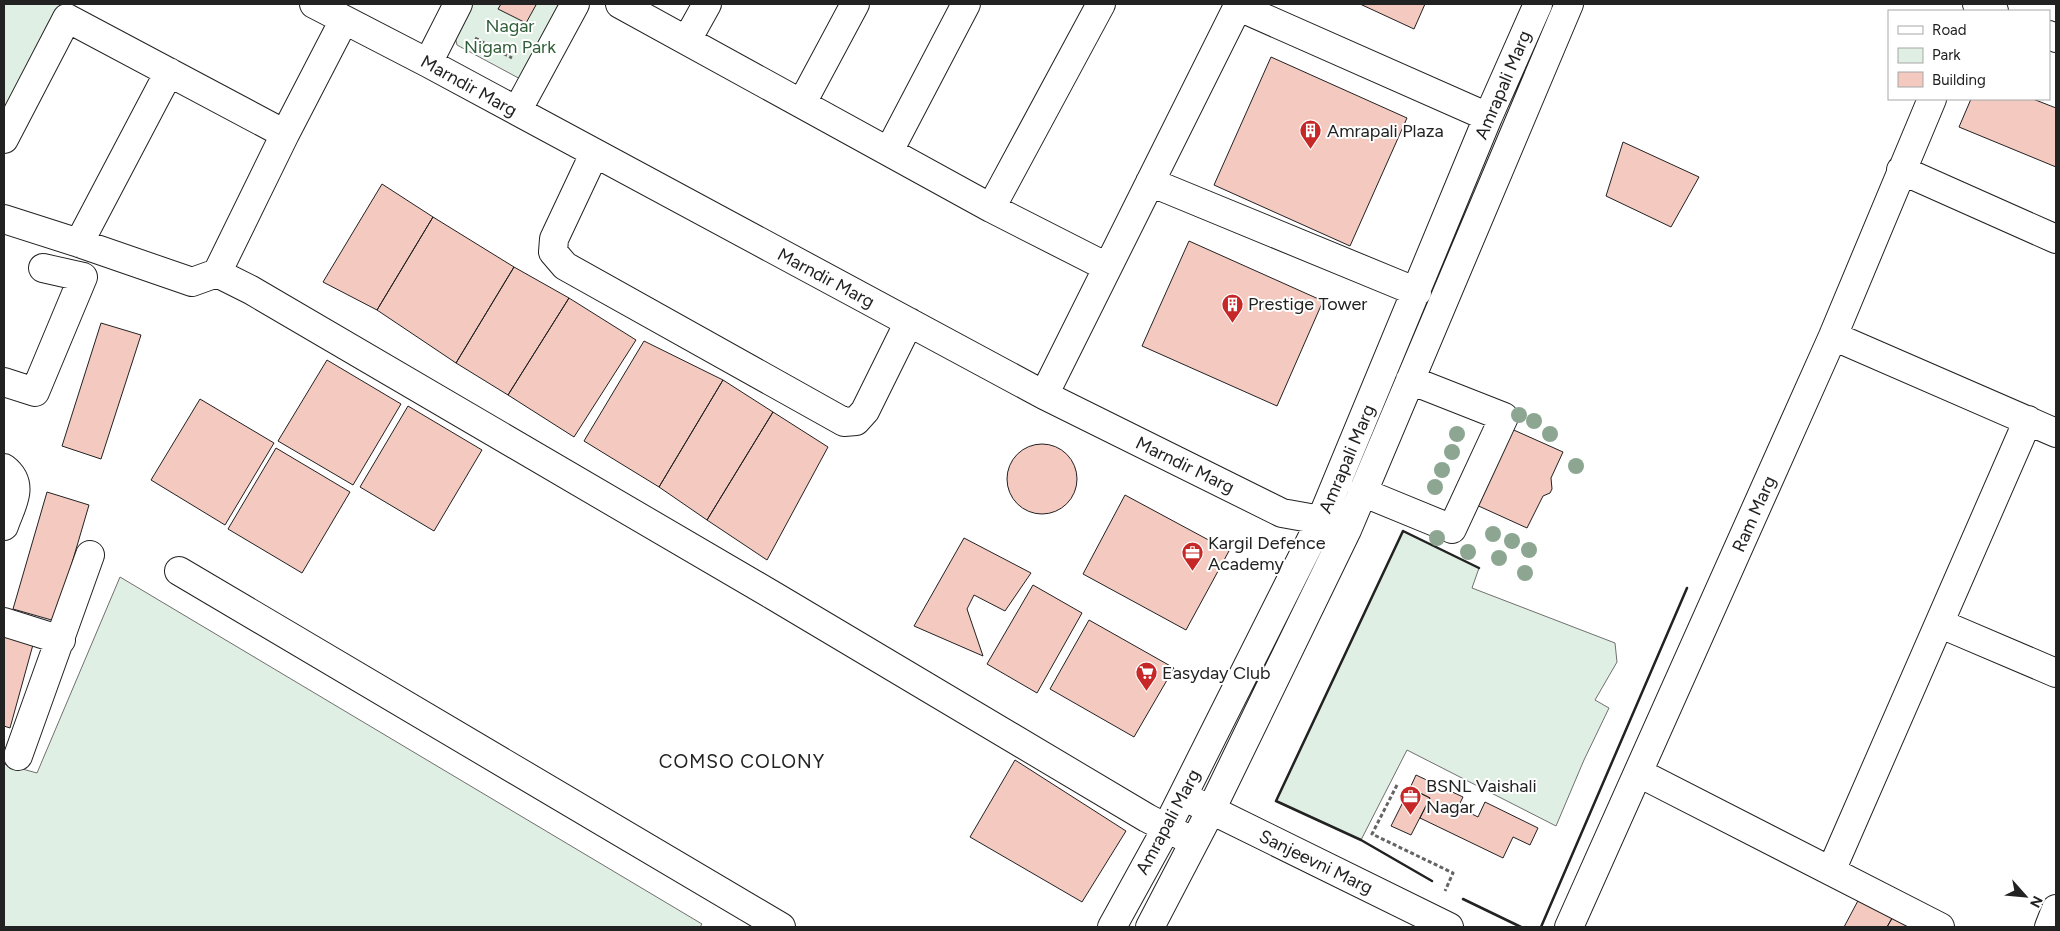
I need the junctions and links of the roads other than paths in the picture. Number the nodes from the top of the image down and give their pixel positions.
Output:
1 (314, 4) edge
2 (458, 4) edge
3 (575, 4) edge
4 (620, 4) edge
5 (707, 4) edge
6 (855, 4) edge
7 (966, 4) edge
8 (1101, 4) edge
9 (1538, 4) edge
10 (1569, 4) edge
11 (1977, 4) edge
12 (1238, 5) edge
13 (1992, 10) edge
14 (344, 20) junction
15 (687, 40) junction
16 (428, 62) junction
17 (169, 72) junction
18 (1932, 100) edge
19 (802, 103) junction
20 (517, 112) junction
21 (1488, 117) junction
22 (284, 134) junction
23 (4, 140) edge
24 (888, 151) junction
25 (594, 154) junction
26 (1901, 170) junction
27 (1150, 182) junction
28 (990, 208) junction
29 (4, 219) edge
30 (2056, 239) edge
31 (78, 243) junction
32 (43, 268) dead end
33 (1107, 268) junction
34 (217, 273) junction
35 (1417, 292) junction
36 (909, 322) junction
37 (1833, 336) junction
38 (1410, 380) junction
39 (4, 382) edge
40 (1044, 395) junction
41 (2028, 420) junction
42 (2056, 433) edge
43 (4, 468) edge
44 (1362, 492) junction
45 (1321, 520) junction
46 (4, 526) edge
47 (1347, 530) junction
48 (90, 555) dead end
49 (179, 571) dead end
50 (4, 622) edge
51 (1941, 624) junction
52 (61, 640) junction
53 (2056, 672) edge
54 (18, 756) dead end
55 (1639, 773) junction
56 (1183, 796) junction
57 (1211, 810) junction
58 (1166, 828) junction
59 (1194, 842) junction
60 (1831, 871) junction
61 (2056, 909) edge
62 (1441, 923) edge
63 (781, 927) edge
64 (1112, 927) edge
65 (1150, 927) edge
66 (1569, 927) edge
67 (1940, 927) edge
68 (2048, 927) edge

1 - 14 street, Marndir Marg
2 - 16 street
3 - 20 street
4 - 15 street
5 - 15 street
6 - 19 street
7 - 24 street
8 - 28 street
9 - 21 street, Amrapali Marg
10 - 38 street, Amrapali Marg
11 - 13 street
12 - 21 street
12 - 27 street
14 - 16 street, Marndir Marg
14 - 22 street
15 - 19 street
16 - 20 street, Marndir Marg
17 - 22 street
17 - 23 street
17 - 31 street
18 - 26 street, Ram Marg
19 - 24 street
20 - 25 street, Marndir Marg
21 - 35 street, Amrapali Marg
22 - 34 street
24 - 28 street
25 - 36 street, Marndir Marg
25 - 36 street
26 - 30 street
26 - 37 street, Ram Marg
27 - 33 street
27 - 35 street
28 - 33 street
29 - 31 street
31 - 34 street
32 - 39 street
33 - 40 street
34 - 58 street
35 - 45 street, Amrapali Marg
36 - 40 street, Marndir Marg
37 - 41 street
37 - 55 street, Ram Marg
38 - 44 street, Amrapali Marg
38 - 44 street
40 - 45 street, Marndir Marg
41 - 42 street
41 - 51 street
43 - 46 street
44 - 47 street, Amrapali Marg
45 - 47 street, Marndir Marg
45 - 56 street, Amrapali Marg
47 - 57 street, Amrapali Marg
48 - 52 street
49 - 63 street
50 - 52 street
51 - 53 street
51 - 60 street
52 - 54 street
55 - 60 street
55 - 66 street, Ram Marg
56 - 57 street, Sanjeevni Marg
56 - 58 street, Amrapali Marg
57 - 59 street, Amrapali Marg
57 - 62 street, Sanjeevni Marg
58 - 59 street
58 - 64 street, Amrapali Marg
59 - 65 street, Amrapali Marg
60 - 67 street
61 - 68 street

